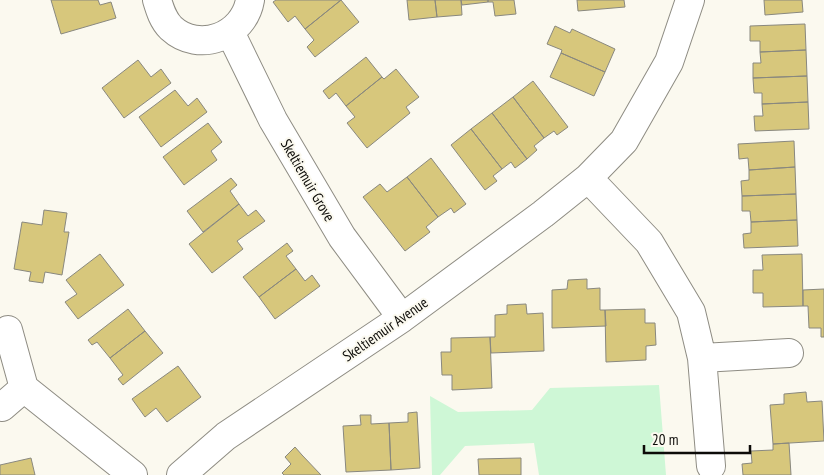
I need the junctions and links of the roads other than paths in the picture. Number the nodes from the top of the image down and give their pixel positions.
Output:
1 (158, 0) edge
2 (250, 0) edge
3 (690, 0) edge
4 (230, 32) junction
5 (588, 178) junction
6 (402, 318) junction
7 (8, 330) dead end
8 (789, 352) dead end
9 (702, 358) junction
10 (24, 388) junction
11 (2, 407) dead end
12 (711, 466) dead end
13 (133, 475) edge
14 (180, 475) edge

1 - 4 street
2 - 4 street
3 - 5 street, Skeltiemuir Avenue
4 - 6 street, Skeltiemuir Grove
5 - 6 street, Skeltiemuir Avenue
5 - 9 street
6 - 14 street, Skeltiemuir Avenue
7 - 10 street
8 - 9 street
9 - 12 street
10 - 11 street
10 - 13 street

